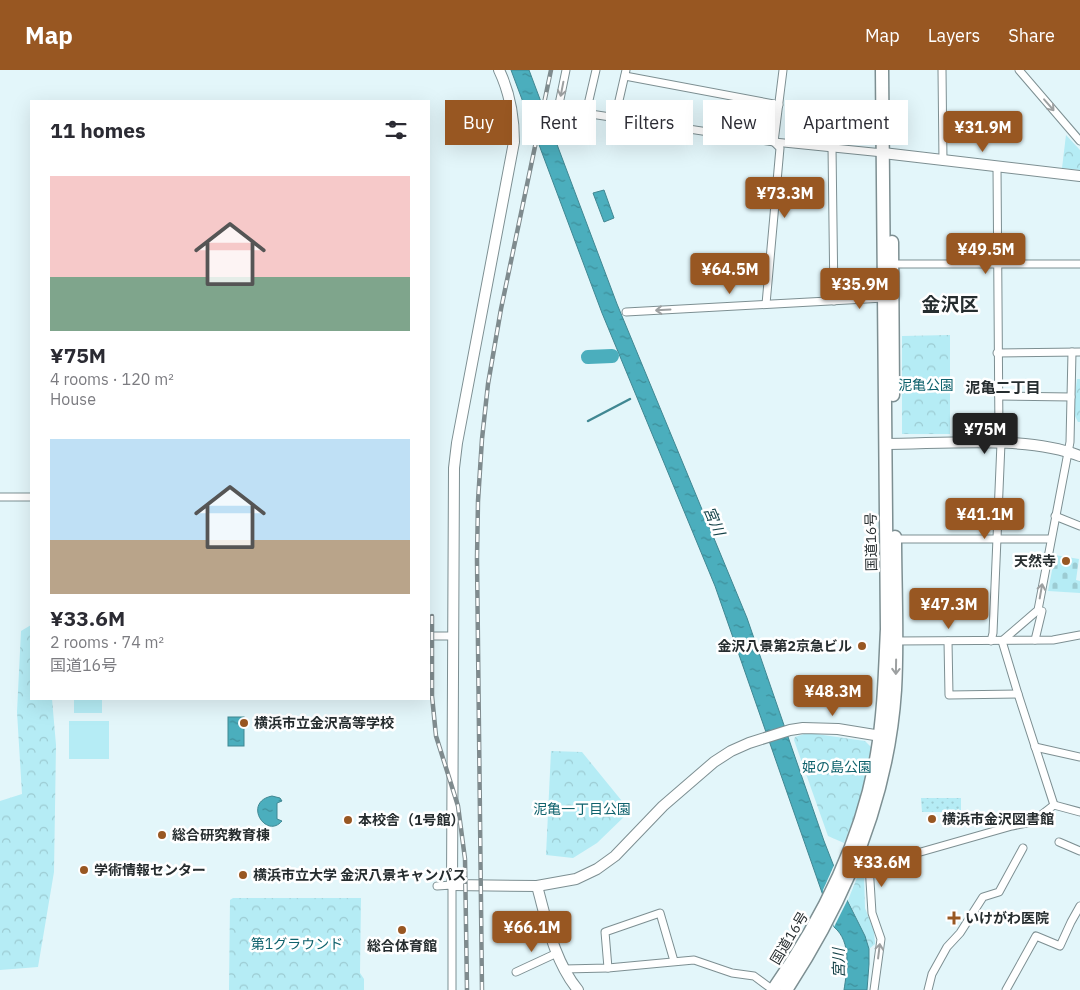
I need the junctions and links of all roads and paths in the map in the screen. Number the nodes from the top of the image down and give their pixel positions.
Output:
1 (499, 70) edge
2 (566, 70) edge
3 (596, 70) edge
4 (783, 70) edge
5 (882, 70) edge
6 (891, 70) edge
7 (942, 70) edge
8 (1019, 70) edge
9 (625, 73) edge
10 (560, 100) edge
11 (589, 100) edge
12 (619, 100) edge
13 (779, 105) junction
14 (775, 135) edge
15 (1080, 141) edge
16 (775, 142) edge
17 (775, 143) edge
18 (832, 147) junction
19 (887, 154) junction
20 (943, 161) junction
21 (997, 167) junction
22 (1080, 176) edge
23 (892, 264) junction
24 (1080, 264) edge
25 (997, 265) junction
26 (884, 298) junction
27 (834, 301) junction
28 (766, 304) junction
29 (626, 312) dead end
30 (1076, 352) edge
31 (998, 353) junction
32 (999, 396) junction
33 (1071, 397) junction
34 (1080, 435) edge
35 (1071, 437) junction
36 (1001, 443) junction
37 (890, 444) junction
38 (1069, 451) junction
39 (1080, 456) edge
40 (0, 497) edge
41 (30, 497) edge
42 (1055, 516) junction
43 (1080, 526) edge
44 (996, 538) junction
45 (895, 539) junction
46 (1050, 539) junction
47 (1042, 611) dead end
48 (430, 636) edge
49 (452, 636) junction
50 (1080, 636) edge
51 (1035, 640) junction
52 (896, 641) junction
53 (948, 641) junction
54 (991, 641) junction
55 (1002, 641) junction
56 (1018, 694) junction
57 (885, 737) junction
58 (1035, 747) junction
59 (1080, 757) edge
60 (1054, 805) junction
61 (1080, 812) edge
62 (1059, 842) dead end
63 (1023, 848) dead end
64 (1080, 851) edge
65 (854, 862) junction
66 (869, 865) junction
67 (842, 881) junction
68 (452, 885) junction
69 (437, 886) dead end
70 (537, 886) junction
71 (1080, 906) edge
72 (829, 909) junction
73 (557, 954) junction
74 (674, 961) junction
75 (608, 968) junction
76 (564, 969) junction
77 (516, 972) dead end
78 (574, 989) edge
79 (452, 990) edge
80 (773, 990) edge
81 (786, 990) edge
82 (874, 990) edge
83 (928, 990) edge
84 (1006, 990) edge

1 - 49 street
2 -> 10 street
3 - 11 street
4 - 13 street
5 - 19 highway, 国道16号
6 - 19 highway, 国道16号
7 - 20 street
8 -> 15 street
9 - 12 street
9 - 13 street
13 - 14 street
16 - 18 street
17 - 28 street
18 - 19 street
18 - 27 street
19 - 20 street
19 - 23 highway, 国道16号
19 - 26 highway, 国道16号
20 - 21 street
21 - 22 street
21 - 25 street
23 - 25 street
23 - 37 highway, 国道16号
24 - 25 street
25 - 31 street
26 - 27 street
26 - 37 highway, 国道16号
27 - 28 street
28 -> 29 street
30 - 31 street
30 - 33 street
31 - 32 street
32 - 33 street
32 - 36 street
33 - 35 street
34 - 35 street
35 - 38 street
36 - 37 street
36 - 38 street
36 - 44 street
37 - 45 highway, 国道16号
37 - 57 highway, 国道16号
38 - 39 street
38 - 42 street
40 - 41 street
42 - 43 street
42 - 46 street
44 - 45 street
44 - 46 street
44 - 54 street
45 - 52 highway, 国道16号
55 -> 46 street
47 - 51 street
48 - 49 street
49 - 68 street
50 - 51 street
51 - 55 street
52 - 53 street
52 -> 57 highway, 国道16号
53 - 54 street
53 - 56 street
54 - 55 street
55 - 56 street
56 - 58 street
57 - 65 highway, 国道16号
57 - 67 highway, 国道16号
57 - 70 street
58 - 59 street
58 - 60 street
60 - 61 street
60 - 66 street
62 - 64 street
63 - 83 street
65 - 66 street
65 - 67 highway, 国道16号
82 -> 66 street
67 - 72 highway, 国道16号
68 - 69 street
68 - 70 street
68 - 79 street
70 - 73 street
71 - 84 street
72 - 80 highway, 国道16号
72 - 81 highway, 国道16号
73 - 76 street
73 - 77 street
74 - 75 street
74 - 75 street
74 - 80 street
75 - 76 street
76 - 78 street

